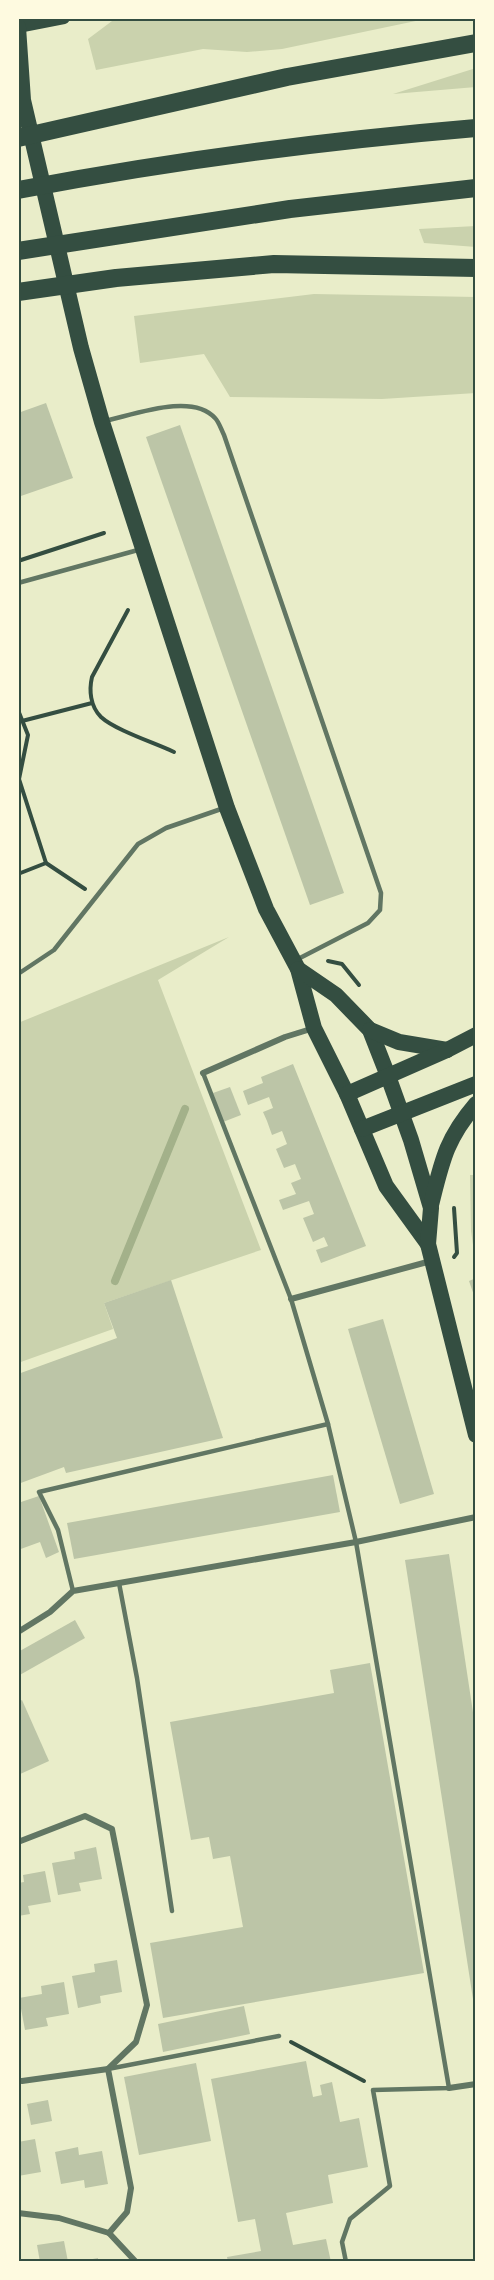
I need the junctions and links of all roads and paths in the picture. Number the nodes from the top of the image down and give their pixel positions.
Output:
1 (64, 18) edge
2 (18, 27) edge
3 (476, 43) edge
4 (476, 128) edge
5 (18, 138) edge
6 (18, 189) edge
7 (476, 189) edge
8 (18, 251) edge
9 (476, 268) edge
10 (18, 292) edge
11 (102, 422) junction
12 (104, 533) dead end
13 (144, 548) junction
14 (18, 561) edge
15 (18, 583) edge
16 (128, 610) dead end
17 (92, 703) junction
18 (18, 710) edge
19 (22, 721) junction
20 (174, 752) dead end
21 (227, 808) junction
22 (46, 863) junction
23 (18, 874) edge
24 (95, 896) junction
25 (295, 965) junction
26 (18, 974) edge
27 (314, 1028) junction
28 (370, 1030) junction
29 (476, 1035) edge
30 (447, 1050) junction
31 (203, 1073) joint
32 (388, 1076) junction
33 (476, 1084) edge
34 (347, 1094) junction
35 (476, 1104) edge
36 (401, 1112) junction
37 (362, 1129) junction
38 (454, 1197) dead end
39 (431, 1208) junction
40 (428, 1244) junction
41 (457, 1253) dead end
42 (432, 1261) junction
43 (291, 1299) junction
44 (328, 1424) junction
45 (476, 1435) edge
46 (476, 1517) edge
47 (356, 1542) junction
48 (119, 1583) junction
49 (73, 1591) junction
50 (18, 1632) edge
51 (18, 1842) edge
52 (172, 1911) dead end
53 (279, 2036) joint
54 (108, 2069) junction
55 (22, 2081) dead end
56 (476, 2084) edge
57 (449, 2088) junction
58 (373, 2090) junction
59 (18, 2213) edge
60 (109, 2233) junction
61 (136, 2262) edge
62 (346, 2262) edge

1 - 2 main road
2 - 11 highway
3 - 5 highway
4 - 6 highway
7 - 8 highway
9 - 10 highway
11 - 13 highway
11 - 25 lane
12 - 14 path
13 - 15 lane
13 - 21 highway
16 - 17 path
17 - 19 path
17 - 20 path
18 - 19 path
19 - 22 path
21 - 24 lane
21 - 25 highway
22 - 23 path
22 - 24 path
24 - 26 lane
25 - 27 highway
25 - 28 highway
27 - 31 street
27 - 34 highway
28 - 30 highway
28 - 32 highway
29 - 30 highway
30 - 32 highway
31 - 43 lane
32 - 34 highway
32 - 36 highway
33 - 36 highway
34 - 37 highway
35 - 39 highway
36 - 37 highway
36 - 39 highway
37 - 40 highway
38 - 41 path
39 - 40 highway
40 - 42 highway
42 - 43 street
42 - 45 highway
43 - 44 lane
44 - 47 lane
44 - 49 lane
46 - 47 street
47 - 48 street
47 - 57 lane
48 - 49 street
48 - 52 lane
49 - 50 street
51 - 54 street
53 - 54 lane
53 - 58 path
54 - 55 street
54 - 60 street
56 - 57 street
57 - 58 lane
58 - 62 lane
59 - 60 street
60 - 61 street

